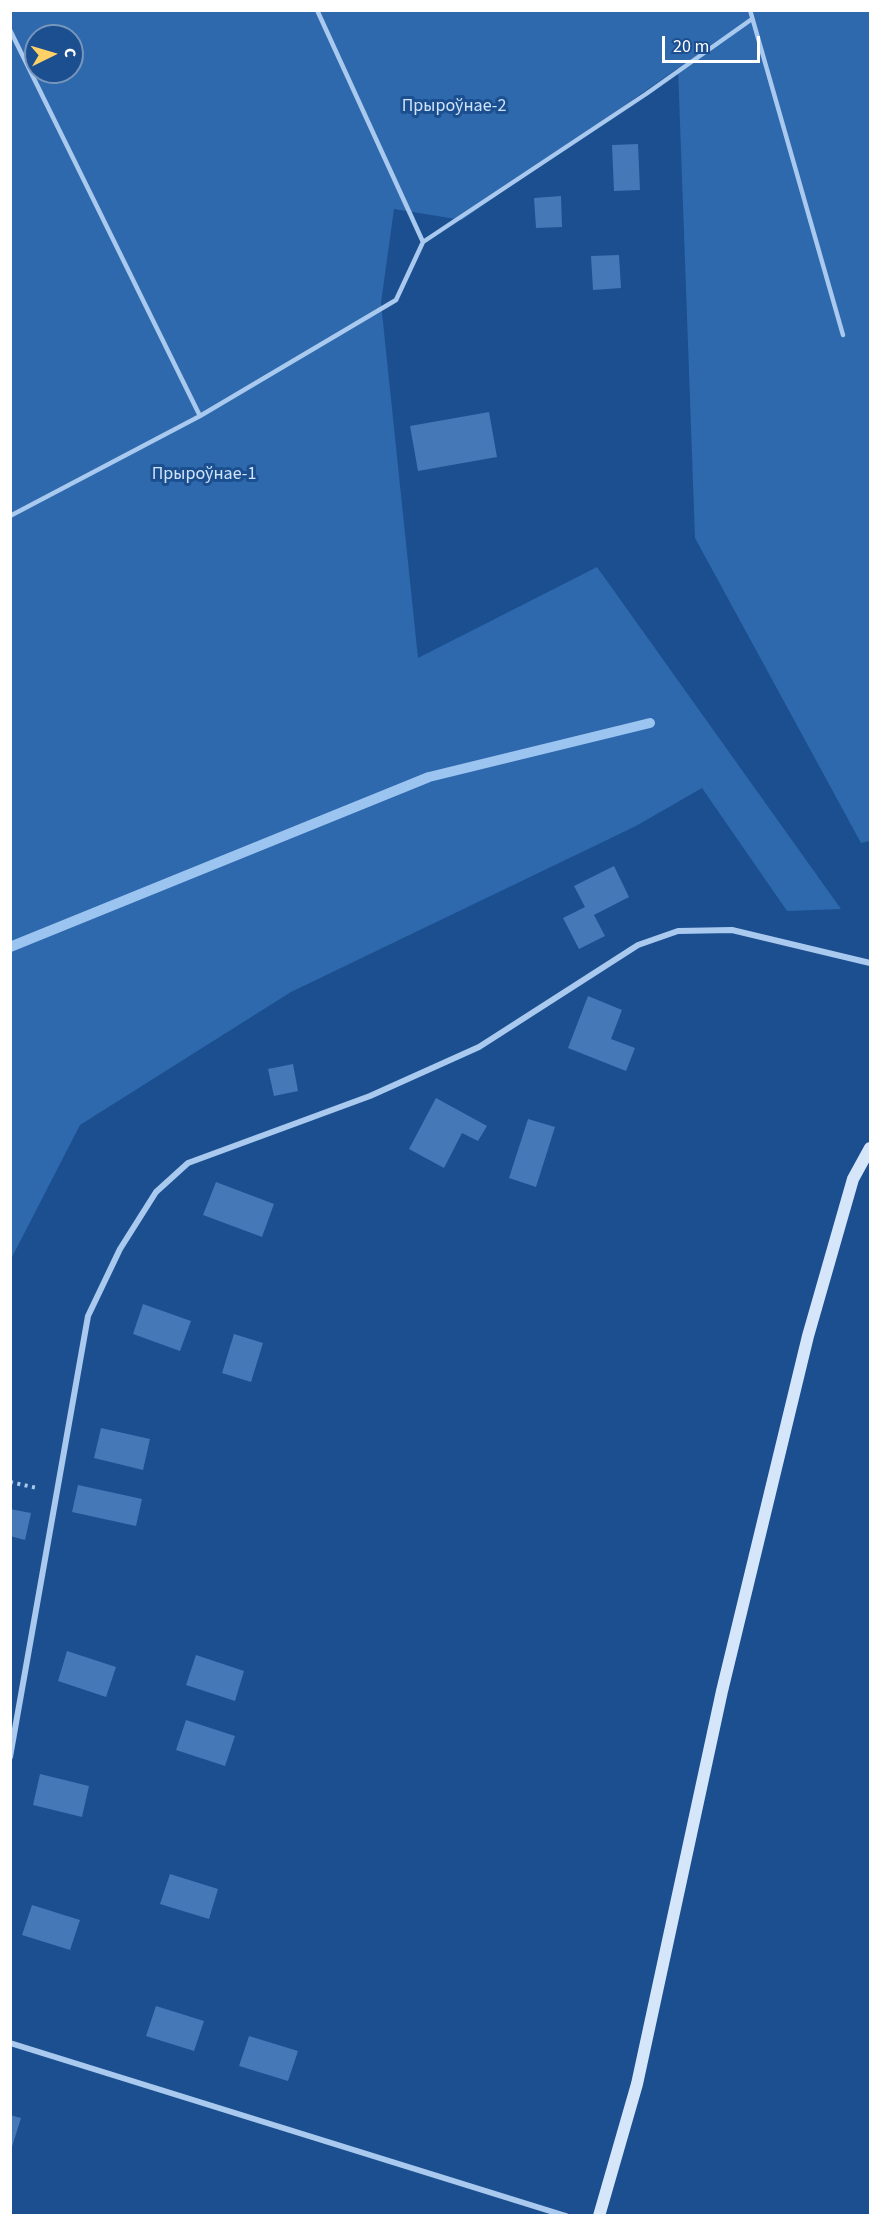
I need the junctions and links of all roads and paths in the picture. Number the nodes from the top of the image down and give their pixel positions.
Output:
1 (316, 10) edge
2 (750, 10) edge
3 (752, 19) junction
4 (10, 30) edge
5 (423, 242) junction
6 (843, 335) dead end
7 (200, 416) junction
8 (10, 516) edge
9 (870, 963) edge
10 (870, 1148) edge
11 (10, 1482) edge
12 (56, 1492) junction
13 (10, 1757) edge
14 (10, 2043) edge
15 (566, 2216) edge
16 (599, 2216) edge

1 - 5 lane
2 - 3 lane
3 - 5 lane
3 - 6 lane
4 - 7 lane
5 - 7 lane
7 - 8 lane
9 - 12 street
10 - 16 street
11 - 12 path
12 - 13 street
14 - 15 street

